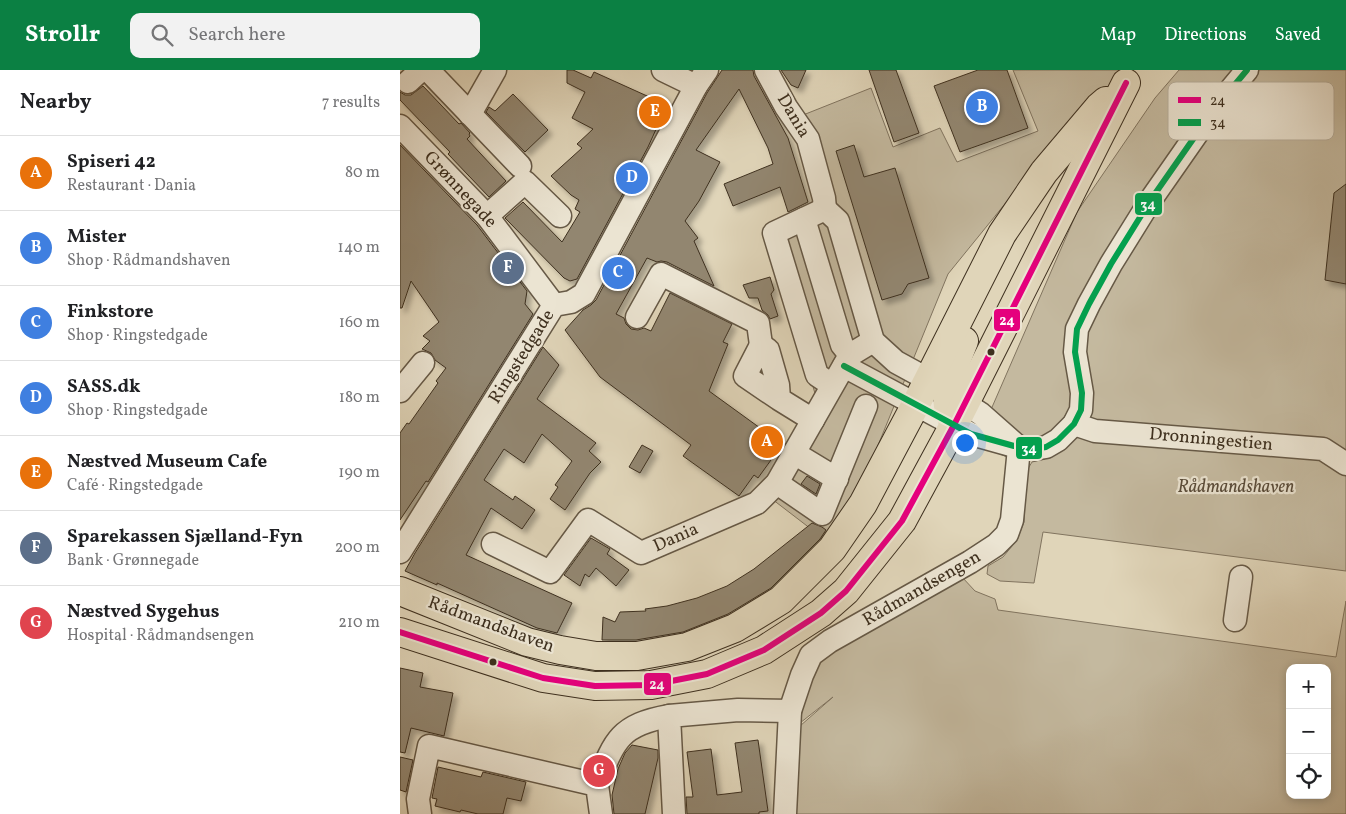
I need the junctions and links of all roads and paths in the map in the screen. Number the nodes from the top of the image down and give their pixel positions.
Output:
1 (428, 70) edge
2 (496, 70) edge
3 (663, 70) edge
4 (766, 70) edge
5 (1247, 70) edge
6 (1132, 77) edge
7 (701, 78) edge
8 (1237, 82) edge
9 (470, 114) junction
10 (400, 126) edge
11 (1192, 140) edge
12 (520, 166) dead end
13 (825, 209) junction
14 (487, 216) junction
15 (560, 216) dead end
16 (804, 219) junction
17 (554, 304) junction
18 (637, 317) dead end
19 (873, 341) junction
20 (761, 345) junction
21 (847, 361) junction
22 (424, 363) dead end
23 (832, 386) junction
24 (400, 391) edge
25 (779, 399) junction
26 (941, 403) junction
27 (866, 406) dead end
28 (813, 420) junction
29 (1074, 424) junction
30 (1019, 448) junction
31 (794, 453) junction
32 (1346, 464) edge
33 (837, 479) junction
34 (777, 483) junction
35 (493, 544) dead end
36 (400, 552) edge
37 (1241, 576) dead end
38 (400, 591) edge
39 (1235, 620) dead end
40 (400, 632) edge
41 (790, 711) junction
42 (669, 716) junction
43 (598, 785) junction
44 (420, 814) edge
45 (601, 814) edge
46 (674, 814) edge
47 (785, 814) edge

1 - 9 street
2 - 9 street
3 - 7 street
4 - 13 street, Dania
5 - 8 street
6 - 26 main road, Rådmandshaven
6 - 26 main road, Rådmandshaven
7 - 17 street, Ringstedgade
9 - 12 street
10 - 14 street, Grønnegade
11 - 29 street
13 - 16 street
13 - 19 street
14 - 15 street
14 - 17 street, Grønnegade
16 - 21 street
16 - 23 street
17 - 36 street, Ringstedgade
18 - 20 street
19 - 21 street, Dania
19 - 26 street
20 - 25 street
20 - 25 street
21 - 23 street, Dania
21 - 26 street
22 - 24 street
23 - 28 street, Dania
25 - 28 street
26 - 30 street
26 - 38 main road, Rådmandshaven
26 - 40 main road, Rådmandshaven
27 - 33 street
28 - 31 street, Dania
29 - 30 street
29 - 32 street, Dronningestien
30 - 41 street, Rådmandsengen
31 - 33 street
31 - 34 street, Dania
33 - 34 street
34 - 35 street, Dania
37 - 39 street
41 - 42 street
41 - 47 street, Rådmandsengen
42 - 43 street
42 - 46 street
43 - 44 street
43 - 45 street

